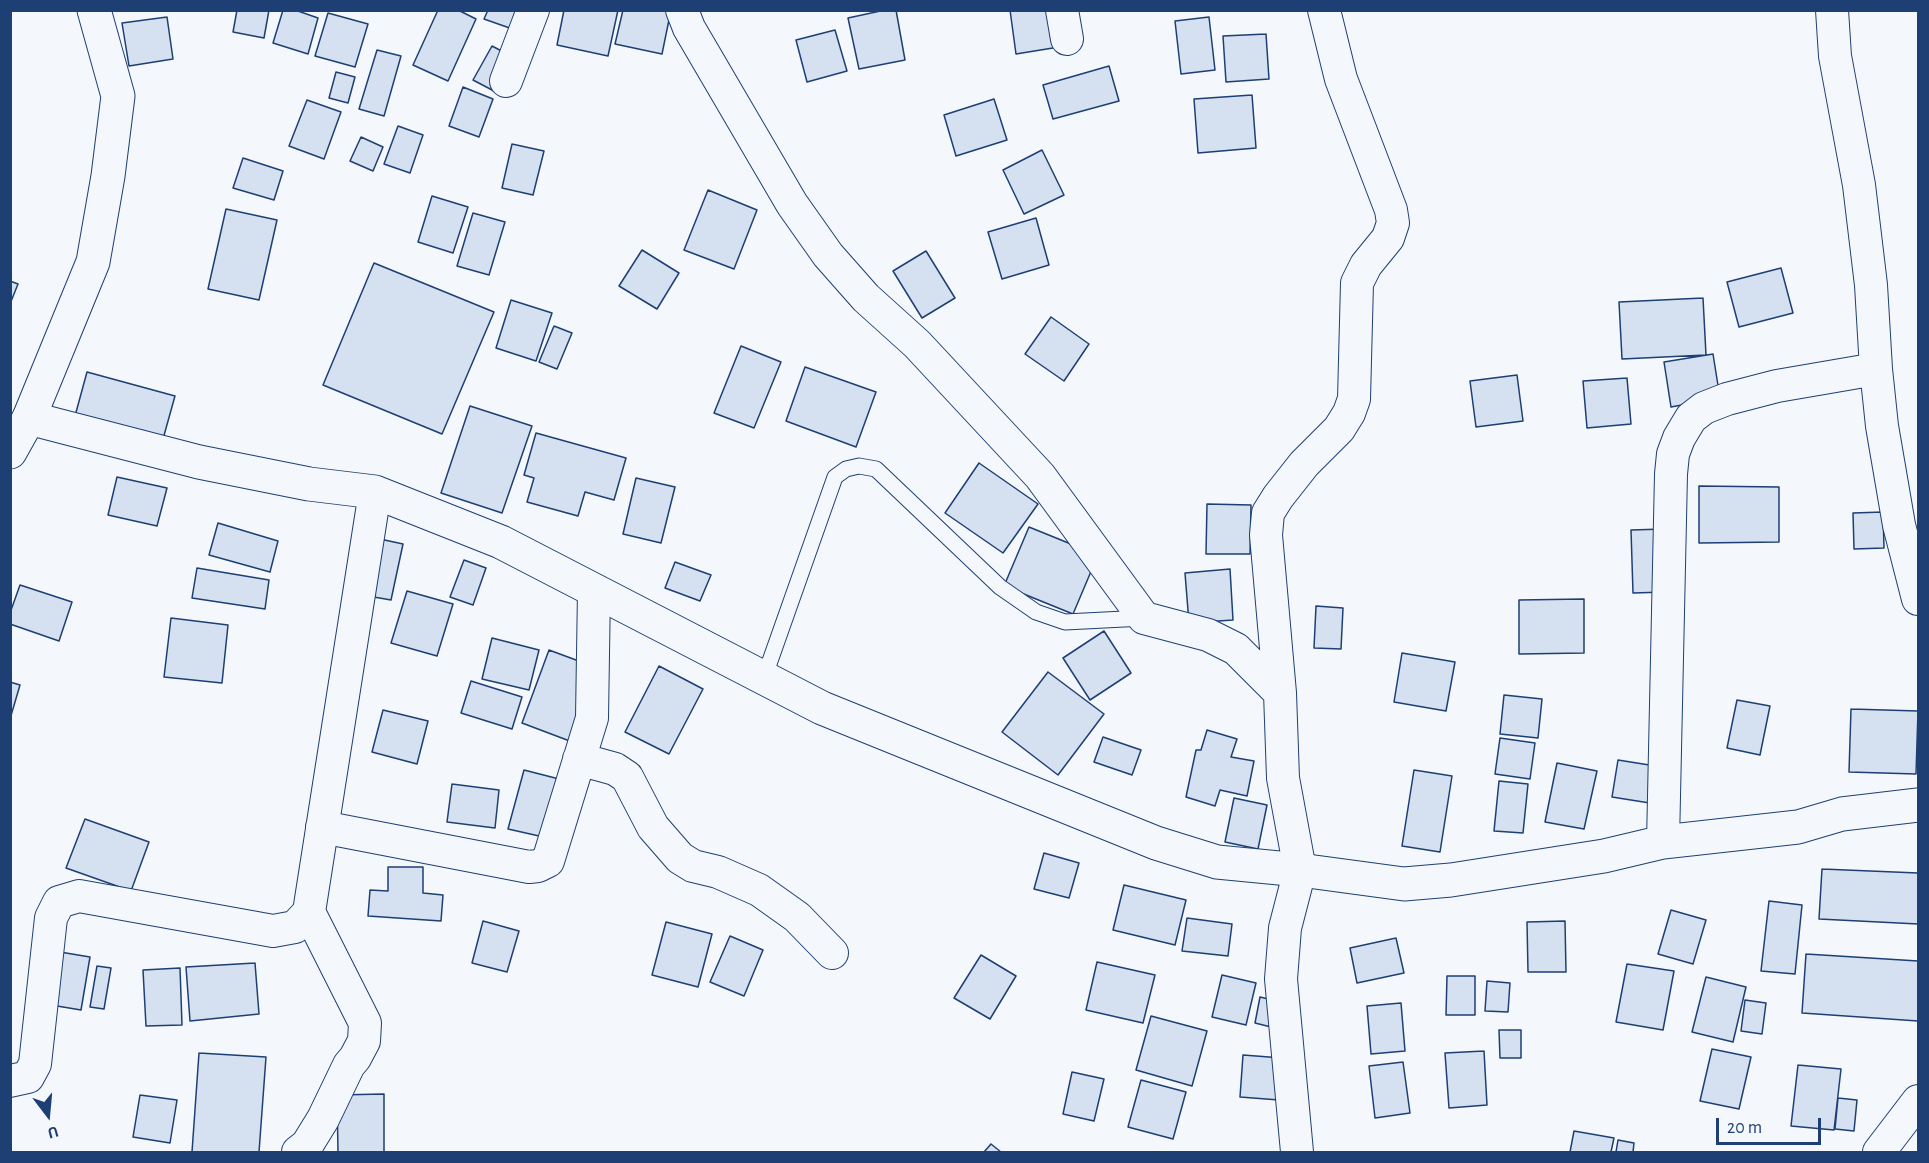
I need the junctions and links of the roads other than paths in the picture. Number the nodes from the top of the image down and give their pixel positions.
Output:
1 (94, 10) edge
2 (533, 10) edge
3 (1324, 10) edge
4 (1832, 10) edge
5 (687, 12) edge
6 (506, 81) dead end
7 (1876, 369) junction
8 (29, 418) junction
9 (10, 452) edge
10 (375, 492) junction
11 (594, 590) junction
12 (1918, 599) edge
13 (1144, 618) junction
14 (764, 678) junction
15 (1280, 693) junction
16 (579, 759) junction
17 (1918, 805) edge
18 (322, 827) junction
19 (1663, 842) junction
20 (1300, 870) junction
21 (309, 912) junction
22 (832, 953) dead end
23 (10, 1081) edge
24 (1918, 1101) edge
25 (298, 1152) edge
26 (1297, 1152) edge
27 (1879, 1152) edge

1 - 8 street
2 - 6 street
3 - 15 street
4 - 7 street
5 - 13 street
7 - 12 street
7 - 19 street
8 - 9 street
8 - 10 street
10 - 11 street
10 - 18 street
11 - 14 street
11 - 16 street
13 - 14 lane
13 - 15 street
14 - 20 street
15 - 20 street
16 - 18 street
16 - 22 street
17 - 19 street
18 - 21 street
19 - 20 street
20 - 26 street
21 - 23 street
21 - 25 street
24 - 27 street

